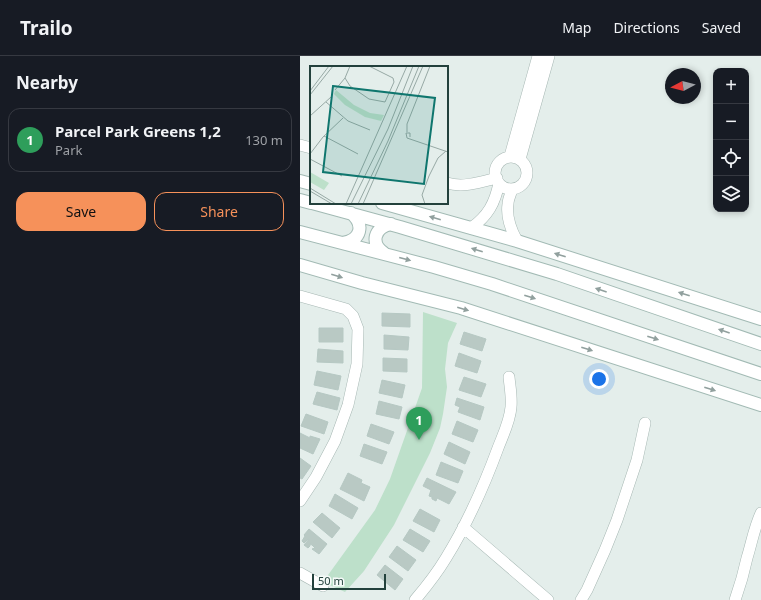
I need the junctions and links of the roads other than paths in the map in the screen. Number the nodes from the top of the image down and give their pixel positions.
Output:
1 (538, 56) edge
2 (549, 56) edge
3 (300, 145) edge
4 (310, 148) edge
5 (515, 158) junction
6 (300, 181) edge
7 (498, 181) junction
8 (310, 184) edge
9 (448, 184) edge
10 (512, 189) junction
11 (300, 200) edge
12 (310, 202) edge
13 (316, 204) edge
14 (386, 204) edge
15 (351, 213) junction
16 (390, 224) junction
17 (471, 228) junction
18 (300, 232) edge
19 (517, 241) junction
20 (343, 243) junction
21 (384, 254) junction
22 (300, 265) edge
23 (300, 296) edge
24 (761, 319) edge
25 (761, 344) edge
26 (761, 374) edge
27 (509, 377) dead end
28 (761, 405) edge
29 (645, 423) dead end
30 (300, 500) edge
31 (761, 513) edge
32 (463, 527) junction
33 (300, 573) edge
34 (323, 586) dead end
35 (415, 600) edge
36 (548, 600) edge
37 (581, 600) edge
38 (735, 600) edge

1 - 5 street
2 - 5 street
3 - 4 street
5 - 7 street
5 - 10 street
6 - 8 main road
7 - 9 street
7 - 10 street
7 - 17 street
10 - 19 street
11 - 12 main road
13 - 15 main road
17 -> 14 main road
15 - 16 main road
15 - 20 main road
16 - 21 main road
25 -> 16 main road
17 - 19 main road
18 - 20 main road
24 -> 19 main road
20 - 21 main road
21 -> 26 main road
22 -> 28 main road
23 - 30 street
27 - 32 street
29 - 37 street
31 - 38 street
32 - 35 street
32 - 36 street
33 - 34 street

